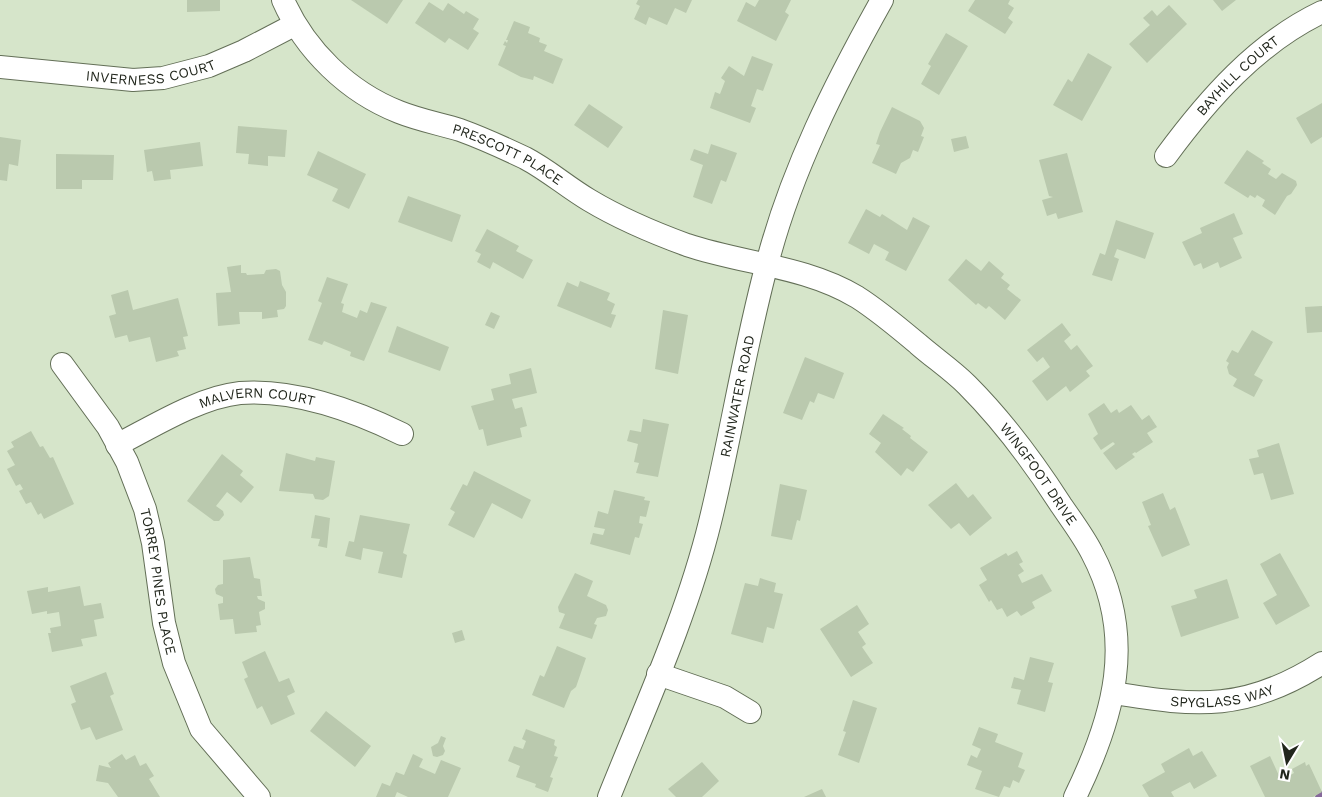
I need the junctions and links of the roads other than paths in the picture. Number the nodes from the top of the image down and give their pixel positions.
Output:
1 (283, 0) edge
2 (882, 0) edge
3 (1322, 12) edge
4 (294, 25) junction
5 (0, 66) edge
6 (1166, 156) dead end
7 (767, 263) junction
8 (62, 364) dead end
9 (402, 434) dead end
10 (117, 445) junction
11 (1322, 663) edge
12 (658, 674) junction
13 (1114, 693) junction
14 (750, 712) dead end
15 (259, 797) edge
16 (609, 797) edge
17 (1075, 797) edge

1 - 4 street, PRESCOTT PLACE
2 - 7 street, RAINWATER ROAD
3 - 6 street, BAYHILL COURT
4 - 5 street, INVERNESS COURT
4 - 7 street, PRESCOTT PLACE
7 - 12 street, RAINWATER ROAD
7 - 13 street, WINGFOOT DRIVE
8 - 10 street, TORREY PINES PLACE
9 - 10 street, MALVERN COURT
10 - 15 street, TORREY PINES PLACE
11 - 13 street, SPYGLASS WAY
12 - 14 street
12 - 16 street, RAINWATER ROAD
13 - 17 street, WINGFOOT DRIVE

